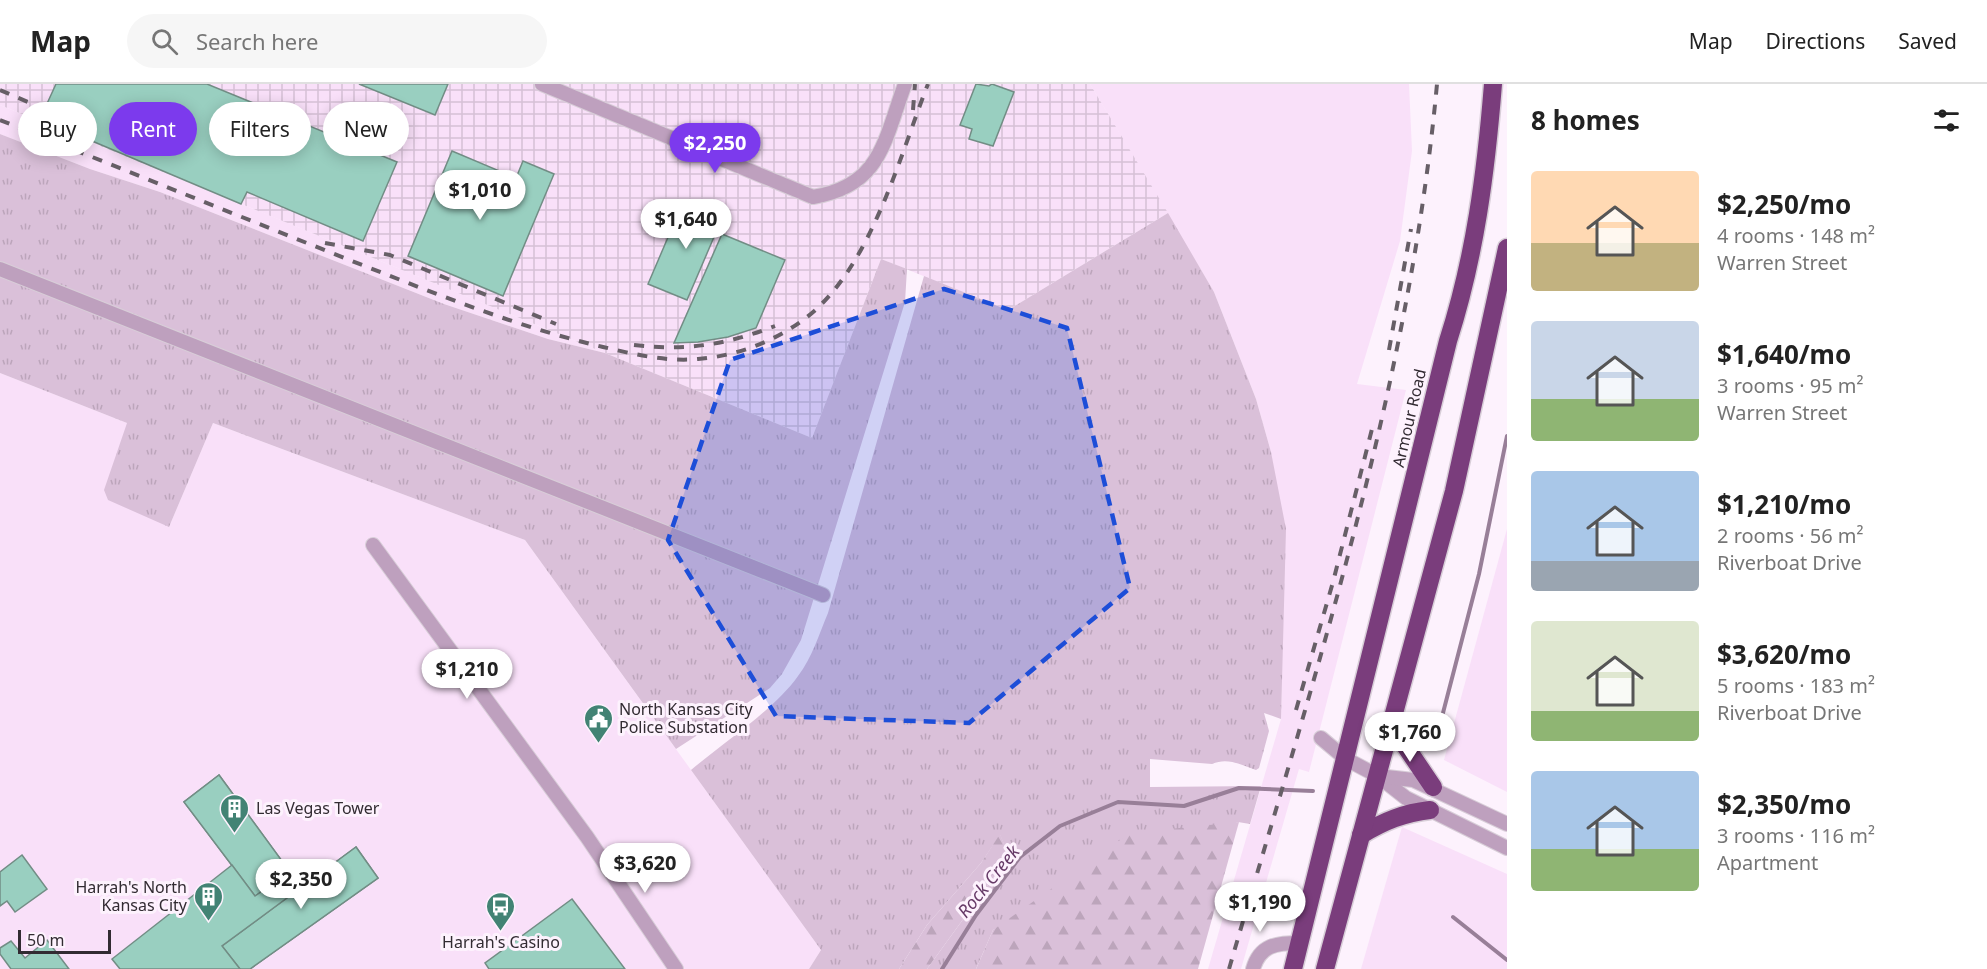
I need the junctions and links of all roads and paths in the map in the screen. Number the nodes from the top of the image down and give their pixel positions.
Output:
1 (542, 84) edge
2 (905, 84) edge
3 (1493, 84) edge
4 (1507, 248) edge
5 (0, 269) edge
6 (373, 546) dead end
7 (823, 595) dead end
8 (1394, 716) junction
9 (1321, 738) dead end
10 (1346, 759) junction
11 (1378, 776) junction
12 (1432, 788) junction
13 (1430, 810) junction
14 (1507, 824) edge
15 (1361, 835) junction
16 (1507, 848) edge
17 (1299, 943) junction
18 (676, 969) edge
19 (1253, 969) edge
20 (1293, 969) edge
21 (1325, 969) edge

1 - 2 street
3 - 10 highway, Armour Road
4 - 8 highway
5 - 7 street
6 - 18 street
8 - 11 highway
8 - 12 highway
9 - 10 street
10 - 11 street
10 - 17 highway, Armour Road
11 - 12 street
11 - 13 street
11 - 15 highway
12 - 14 street
13 - 15 highway
13 - 16 street
15 - 21 highway
17 - 19 street
17 - 20 highway, Armour Road

